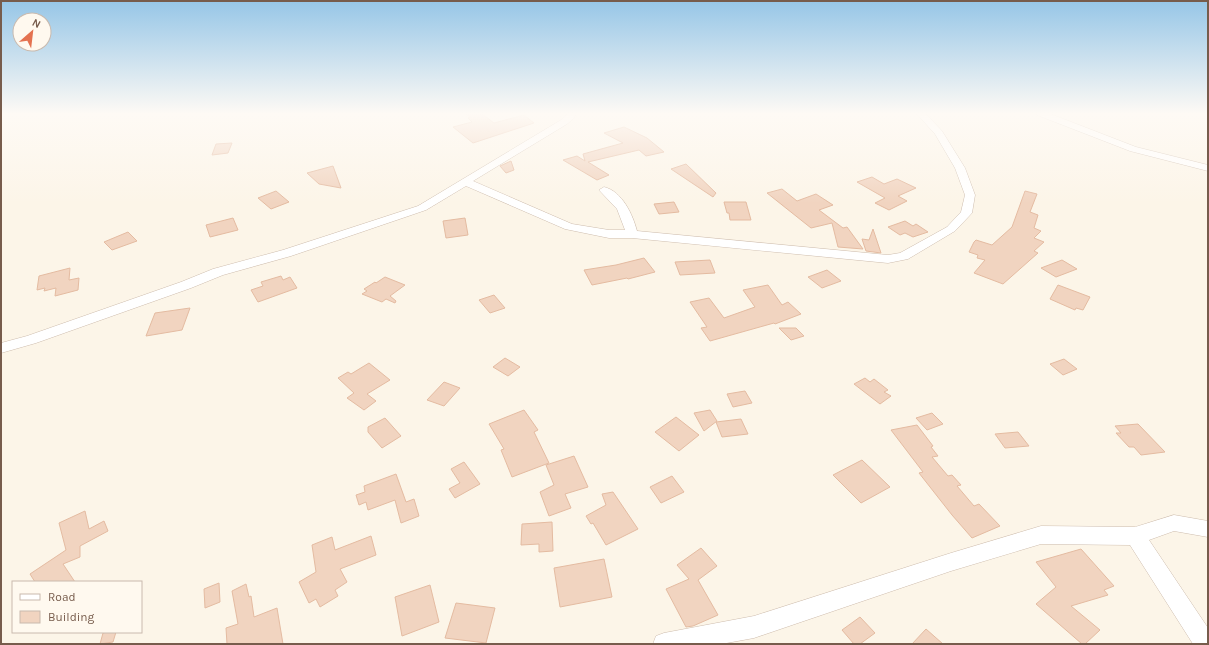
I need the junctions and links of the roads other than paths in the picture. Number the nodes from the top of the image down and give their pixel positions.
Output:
1 (530, 143) edge
2 (945, 143) edge
3 (1118, 143) edge
4 (1208, 168) edge
5 (466, 182) junction
6 (604, 190) dead end
7 (632, 234) junction
8 (1, 348) edge
9 (1208, 529) edge
10 (1135, 536) junction
11 (664, 644) edge
12 (1206, 644) edge

1 - 5 street
2 - 7 street
3 - 4 street
5 - 7 street
5 - 8 street
6 - 7 street
9 - 10 street
10 - 11 street
10 - 12 street

